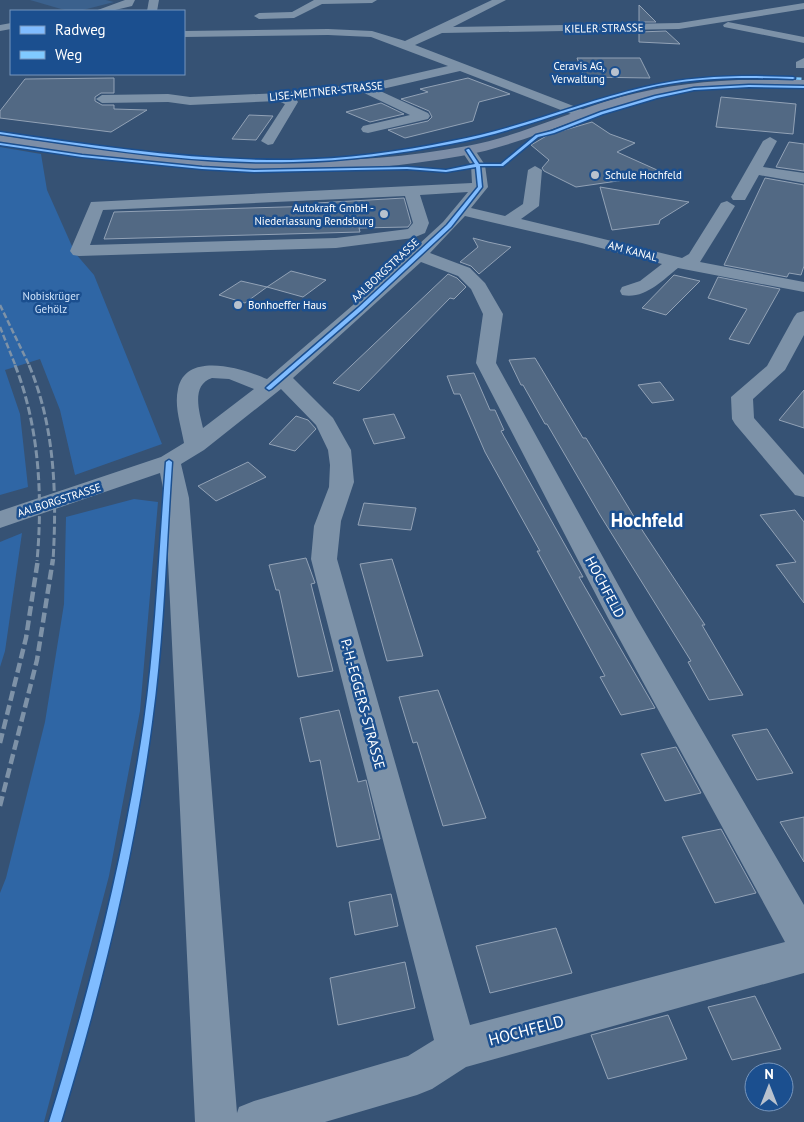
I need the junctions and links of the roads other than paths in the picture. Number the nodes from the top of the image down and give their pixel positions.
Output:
1 (130, 0) edge
2 (372, 0) edge
3 (501, 0) edge
4 (804, 6) edge
5 (104, 10) edge
6 (248, 16) dead end
7 (710, 21) junction
8 (440, 30) junction
9 (185, 34) edge
10 (804, 40) edge
11 (404, 45) junction
12 (460, 67) junction
13 (804, 84) edge
14 (364, 88) junction
15 (280, 97) junction
16 (102, 99) dead end
17 (584, 115) junction
18 (368, 129) dead end
19 (0, 139) edge
20 (268, 141) dead end
21 (770, 141) dead end
22 (468, 150) junction
23 (535, 170) dead end
24 (755, 170) junction
25 (804, 178) edge
26 (480, 187) junction
27 (411, 192) junction
28 (462, 211) junction
29 (509, 220) junction
30 (417, 254) junction
31 (680, 263) junction
32 (804, 287) edge
33 (629, 291) dead end
34 (804, 317) edge
35 (275, 383) junction
36 (196, 445) junction
37 (169, 462) junction
38 (804, 490) edge
39 (0, 520) edge
40 (804, 940) edge
41 (804, 954) edge
42 (457, 1049) junction
43 (216, 1113) edge
44 (254, 1122) edge

1 - 5 street
2 - 6 street
3 - 8 street
4 - 7 street, KIELER STRASSE
7 - 8 street, KIELER STRASSE
7 - 10 street
8 - 11 street, KIELER STRASSE
9 - 11 street
11 - 12 street
12 - 14 street, LISE-MEITNER-STRASSE
12 - 17 street
13 - 17 main road
14 - 15 street, LISE-MEITNER-STRASSE
14 - 18 street
15 - 16 street, LISE-MEITNER-STRASSE
15 - 20 street
17 - 22 main road
19 - 22 main road
21 - 24 street
22 - 26 street
23 - 29 street
24 - 25 street
24 - 31 street
26 - 27 street
26 - 28 street, AALBORGSTRASSE
27 - 27 street
28 - 29 street, AM KANAL
28 - 30 street, AALBORGSTRASSE
29 - 31 street, AM KANAL
30 - 35 street, AALBORGSTRASSE
30 - 40 street, HOCHFELD
31 - 32 street, AM KANAL
31 - 33 street
34 - 38 street
35 - 36 street, AALBORGSTRASSE
35 - 36 street, P.-H.-EGGERS-STRASSE
35 - 42 street, P.-H.-EGGERS-STRASSE
36 - 37 street, AALBORGSTRASSE
37 - 39 street, AALBORGSTRASSE
37 - 43 street
41 - 42 street, HOCHFELD
42 - 44 street, HOCHFELD

